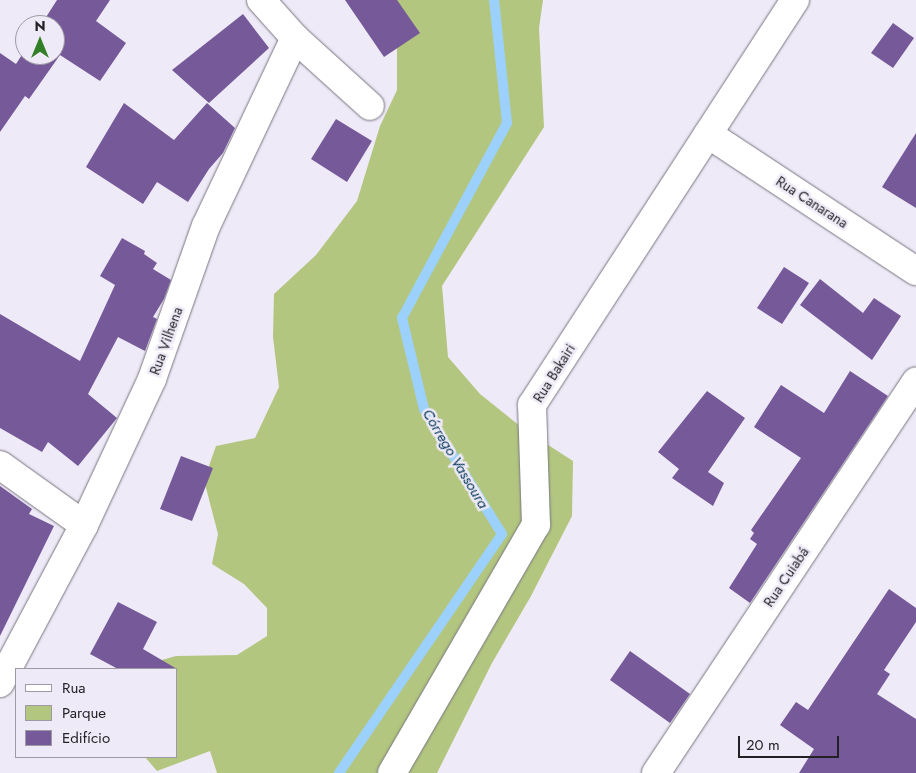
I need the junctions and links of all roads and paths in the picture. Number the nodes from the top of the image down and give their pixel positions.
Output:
1 (261, 0) edge
2 (795, 0) edge
3 (295, 38) junction
4 (370, 106) dead end
5 (708, 134) junction
6 (916, 271) edge
7 (916, 382) edge
8 (0, 465) edge
9 (84, 525) junction
10 (0, 682) edge
11 (392, 773) edge
12 (656, 773) edge

1 - 3 street
2 - 5 street, Rua Bakairi
3 - 4 street
3 - 9 street, Rua Vilhena
5 - 6 street, Rua Canarana
5 - 11 street, Rua Bakairi
7 - 12 street, Rua Cuiabá
8 - 9 street
9 - 10 street, Rua Vilhena

